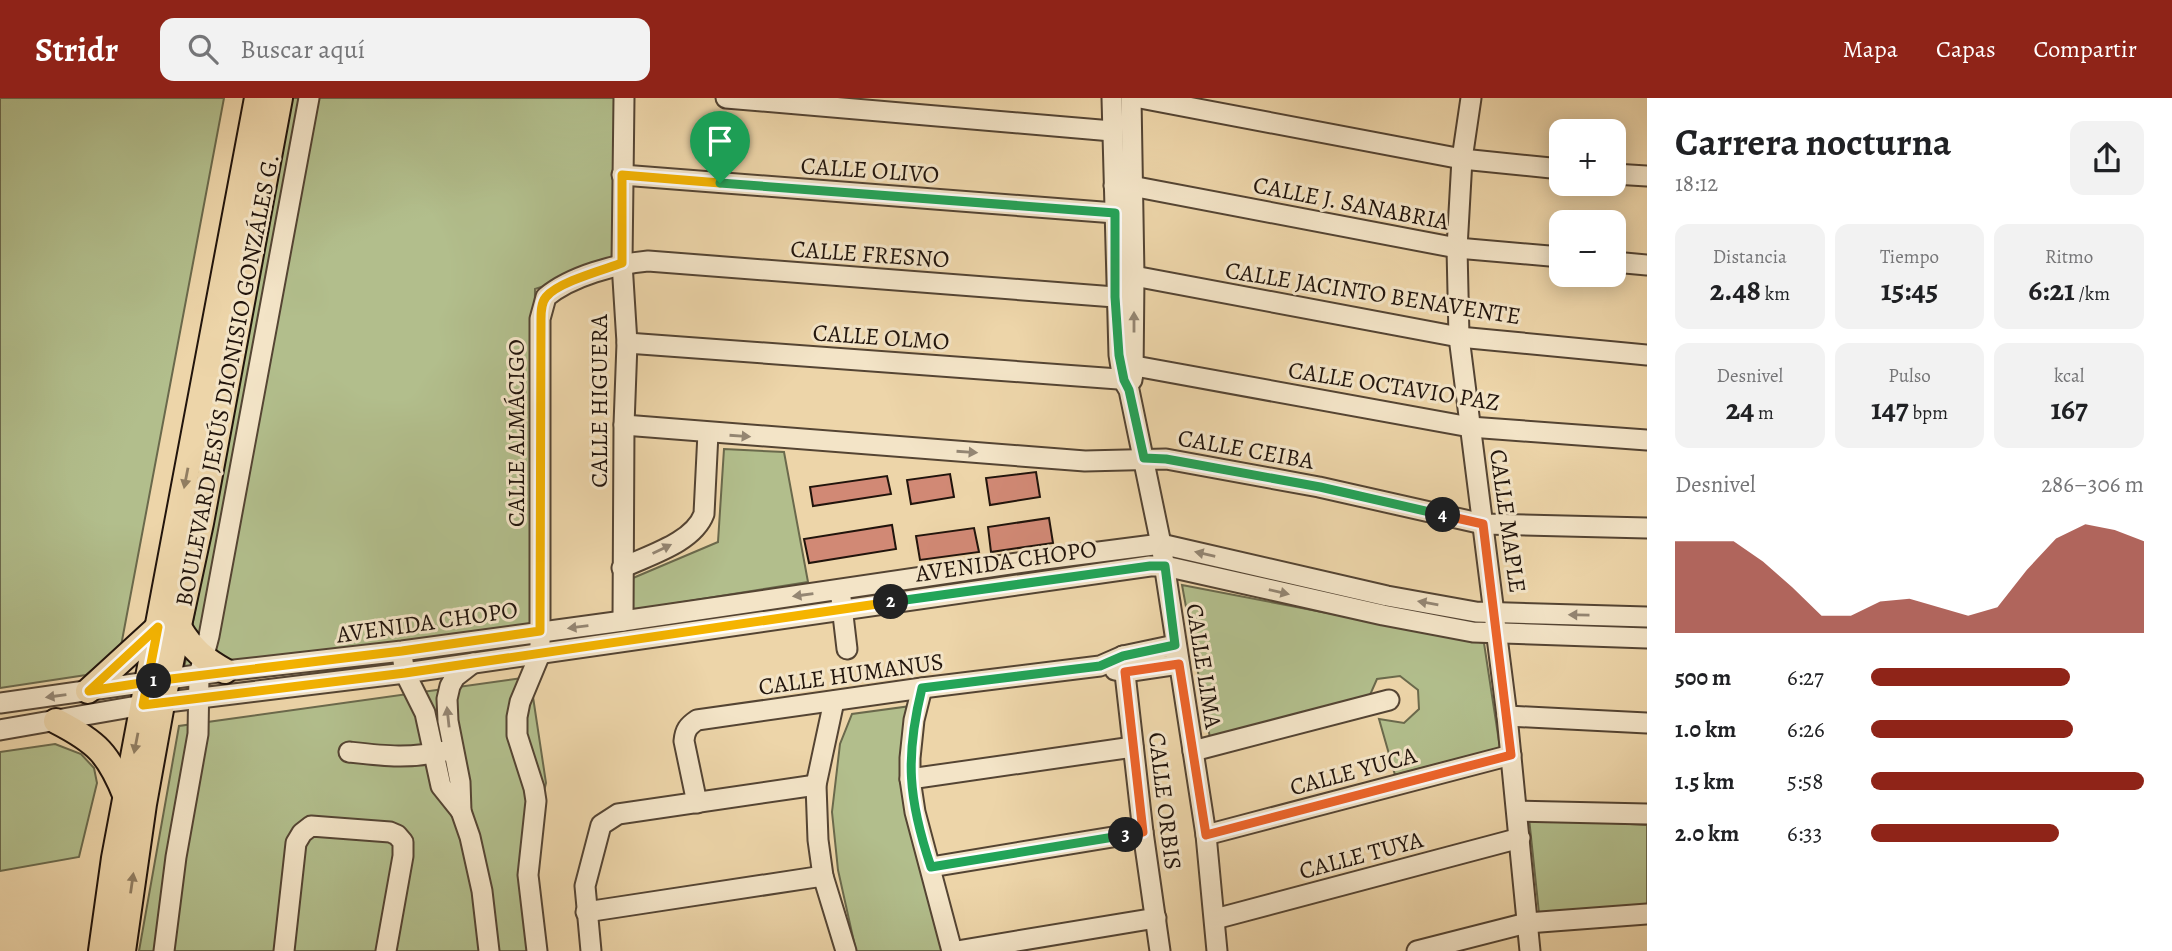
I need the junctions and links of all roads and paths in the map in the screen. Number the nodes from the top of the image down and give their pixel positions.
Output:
1 (257, 98) edge
2 (280, 98) edge
3 (309, 98) edge
4 (624, 98) edge
5 (726, 98) edge
6 (1112, 98) edge
7 (1131, 98) edge
8 (1140, 98) edge
9 (1471, 98) edge
10 (1112, 131) junction
11 (1462, 159) junction
12 (1549, 168) edge
13 (622, 175) junction
14 (1626, 175) edge
15 (1647, 176) edge
16 (1124, 186) junction
17 (1115, 213) junction
18 (1458, 248) junction
19 (1549, 256) edge
20 (622, 263) junction
21 (1626, 263) edge
22 (1647, 265) edge
23 (1134, 276) junction
24 (1115, 297) junction
25 (1459, 337) junction
26 (627, 343) junction
27 (1647, 355) edge
28 (1130, 379) junction
29 (624, 425) junction
30 (1470, 426) junction
31 (708, 433) junction
32 (1647, 440) edge
33 (1144, 458) junction
34 (1483, 524) junction
35 (1647, 528) edge
36 (1161, 544) junction
37 (1165, 566) junction
38 (622, 568) junction
39 (841, 599) junction
40 (1495, 613) junction
41 (1647, 617) edge
42 (623, 621) junction
43 (169, 628) junction
44 (540, 631) junction
45 (1497, 633) junction
46 (1647, 638) edge
47 (847, 649) dead end
48 (402, 651) junction
49 (540, 654) junction
50 (1177, 655) junction
51 (473, 663) junction
52 (1124, 664) junction
53 (209, 669) junction
54 (405, 673) junction
55 (922, 688) junction
56 (89, 691) junction
57 (155, 693) junction
58 (197, 700) junction
59 (1389, 700) dead end
60 (834, 701) junction
61 (0, 704) edge
62 (1507, 716) junction
63 (56, 721) junction
64 (1647, 723) edge
65 (0, 730) edge
66 (1133, 747) junction
67 (444, 751) junction
68 (1193, 751) junction
69 (349, 752) dead end
70 (1511, 755) junction
71 (910, 779) junction
72 (816, 785) junction
73 (126, 797) junction
74 (697, 803) junction
75 (1518, 811) junction
76 (1647, 814) edge
77 (1143, 832) junction
78 (1206, 835) junction
79 (1520, 838) junction
80 (931, 867) junction
81 (823, 876) junction
82 (586, 912) junction
83 (1647, 914) edge
84 (1156, 918) junction
85 (1215, 919) junction
86 (1527, 923) junction
87 (101, 951) edge
88 (123, 951) edge
89 (164, 951) edge
90 (284, 951) edge
91 (386, 951) edge
92 (489, 951) edge
93 (537, 951) edge
94 (591, 951) edge
95 (846, 951) edge
96 (955, 951) edge
97 (1160, 951) edge
98 (1217, 951) edge
99 (1417, 951) edge
100 (1530, 951) edge

1 -> 43 main road, BOULEVARD JESÚS DIONISIO GONZÁLES G.
2 - 43 main road, BOULEVARD JESÚS DIONISIO GONZÁLES G.
3 - 53 street
4 - 13 street, CALLE HIGUERA
5 - 10 street
6 - 10 street, CALLE LIMA
7 - 16 street, CALLE LIMA
8 - 11 street
9 - 11 street, CALLE MAPLE
10 - 16 street, CALLE LIMA
11 - 12 street
11 - 18 street, CALLE MAPLE
13 - 17 street, CALLE OLIVO
13 - 20 street, CALLE HIGUERA
14 - 15 street
16 - 17 street, CALLE LIMA
16 - 18 street, CALLE J. SANABRIA
16 - 23 street, CALLE LIMA
17 - 24 street, CALLE LIMA
18 - 19 street, CALLE J. SANABRIA
18 - 25 street, CALLE MAPLE
20 - 24 street, CALLE FRESNO
20 - 26 street, CALLE HIGUERA
20 - 44 street, CALLE ALMÁCIGO
21 - 22 street
23 - 25 street, CALLE JACINTO BENAVENTE
28 -> 23 street, CALLE LIMA
24 - 28 street, CALLE LIMA
25 - 27 street, CALLE JACINTO BENAVENTE
25 - 30 street, CALLE MAPLE
26 - 28 street, CALLE OLMO
26 - 29 street, CALLE HIGUERA
28 - 30 street, CALLE OCTAVIO PAZ
28 - 33 street, CALLE LIMA
29 - 31 street, CALLE CEIBA
29 - 38 street, CALLE HIGUERA
30 - 32 street, CALLE OCTAVIO PAZ
30 - 34 street, CALLE MAPLE
31 -> 33 street, CALLE CEIBA
38 -> 31 street
33 - 34 street, CALLE CEIBA
33 - 36 street, CALLE LIMA
34 - 35 street, CALLE CEIBA
34 - 40 street, CALLE MAPLE
36 - 37 street, CALLE LIMA
36 - 39 street, AVENIDA CHOPO
40 -> 36 street, AVENIDA CHOPO
37 - 39 street, AVENIDA CHOPO
37 -> 45 street, AVENIDA CHOPO
37 - 50 street, CALLE LIMA
38 - 42 street, CALLE HIGUERA
39 -> 42 street, AVENIDA CHOPO
39 - 47 street
39 - 49 street, AVENIDA CHOPO
41 -> 40 street, AVENIDA CHOPO
40 - 45 street, CALLE MAPLE
42 -> 44 street, AVENIDA CHOPO
43 - 53 main road
43 - 56 main road
43 - 57 main road, BOULEVARD JESÚS DIONISIO GONZÁLES G.
44 - 48 street, AVENIDA CHOPO
44 - 49 street, CALLE ALMÁCIGO
45 - 46 street, AVENIDA CHOPO
45 - 62 street, CALLE MAPLE
48 - 53 street, AVENIDA CHOPO
48 - 54 street
49 - 51 street, AVENIDA CHOPO
49 - 93 street
50 - 52 street, CALLE HUMANUS
50 - 68 street, CALLE LIMA
51 - 54 street, AVENIDA CHOPO
67 -> 51 street
52 - 55 street, CALLE HUMANUS
52 - 66 street, CALLE ORBIS
53 - 57 street, AVENIDA CHOPO
53 - 58 street
54 - 58 street, AVENIDA CHOPO
54 - 67 street
55 - 60 street, CALLE HUMANUS
55 - 71 street
56 - 57 street
56 -> 61 street
57 - 58 street, AVENIDA CHOPO
57 - 63 street
57 -> 73 main road, BOULEVARD JESÚS DIONISIO GONZÁLES G.
88 -> 57 main road, BOULEVARD JESÚS DIONISIO GONZÁLES G.
58 - 89 street
59 - 68 street
60 - 72 street
60 - 74 street, CALLE HUMANUS
62 - 64 street
62 - 70 street, CALLE MAPLE
63 - 65 street
63 - 73 main road
66 - 71 street
66 - 77 street, CALLE ORBIS
67 - 69 street
67 - 92 street
68 - 78 street, CALLE LIMA
70 - 75 street, CALLE MAPLE
70 - 78 street, CALLE YUCA
71 - 80 street
72 - 74 street
72 - 81 street
73 - 87 main road, BOULEVARD JESÚS DIONISIO GONZÁLES G.
74 - 82 street
75 - 76 street
75 - 79 street, CALLE MAPLE
77 - 80 street
77 - 84 street, CALLE ORBIS
78 - 85 street, CALLE LIMA
79 - 85 street, CALLE TUYA
79 - 86 street, CALLE MAPLE
80 - 96 street
81 - 82 street
81 - 95 street
82 - 94 street
83 - 86 street
84 - 96 street
84 - 97 street, CALLE ORBIS
85 - 98 street, CALLE LIMA
86 - 99 street
86 - 100 street, CALLE MAPLE
90 - 91 street

